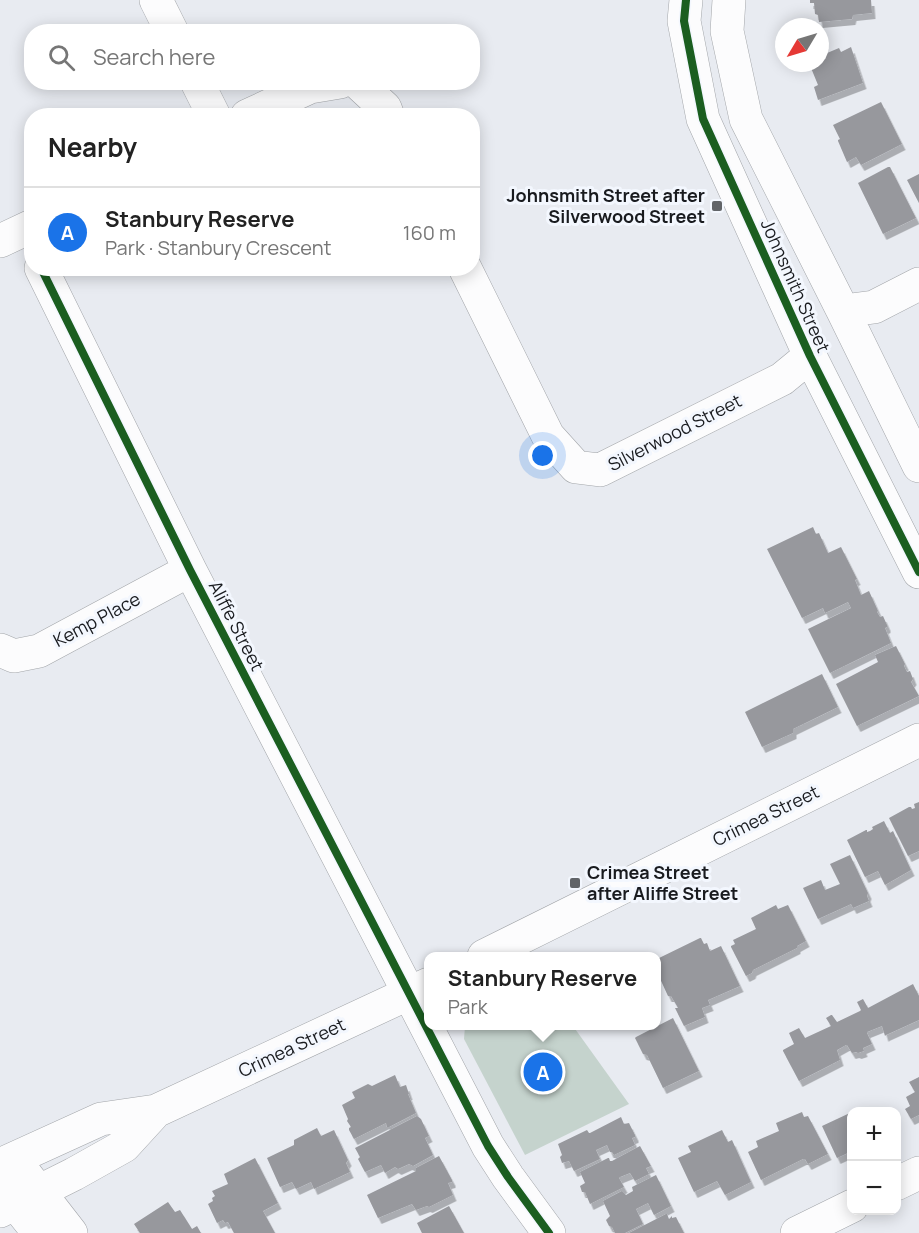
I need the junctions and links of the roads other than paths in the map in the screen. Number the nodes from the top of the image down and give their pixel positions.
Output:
1 (156, 0) edge
2 (686, 0) edge
3 (729, 0) edge
4 (168, 24) edge
5 (202, 90) edge
6 (303, 90) edge
7 (366, 90) edge
8 (210, 108) edge
9 (264, 108) edge
10 (385, 108) edge
11 (45, 276) edge
12 (469, 276) edge
13 (919, 284) edge
14 (843, 311) junction
15 (810, 356) junction
16 (919, 466) edge
17 (190, 570) junction
18 (919, 572) edge
19 (0, 650) edge
20 (919, 740) edge
21 (494, 952) edge
22 (419, 989) edge
23 (437, 1030) edge
24 (919, 1173) edge
25 (10, 1180) edge
26 (901, 1182) edge
27 (847, 1208) edge
28 (39, 1233) edge
29 (71, 1233) edge
30 (549, 1233) edge
31 (796, 1233) edge

1 - 4 street
2 - 15 street, Johnsmith Street
3 - 14 street, Johnsmith Street
5 - 8 street
6 - 9 street
7 - 10 street
11 - 17 street, Aliffe Street
12 - 15 street, Silverwood Street
13 - 14 street
14 - 16 street, Johnsmith Street
15 - 18 street, Johnsmith Street
17 - 19 street, Kemp Place
17 - 22 street, Aliffe Street
20 - 21 street, Crimea Street
22 - 25 street, Crimea Street
23 - 30 street, Aliffe Street
24 - 26 street
25 - 28 street
25 - 29 street
27 - 31 street

